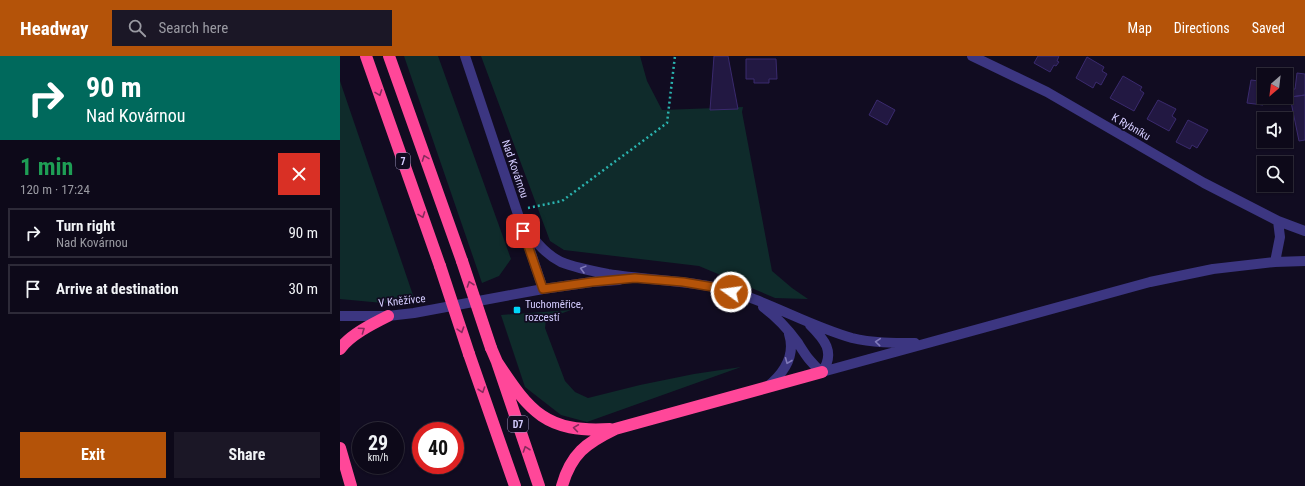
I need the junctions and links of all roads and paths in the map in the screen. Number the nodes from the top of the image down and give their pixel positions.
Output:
1 (366, 56) edge
2 (389, 56) edge
3 (465, 56) edge
4 (675, 56) edge
5 (972, 56) edge
6 (517, 213) junction
7 (1278, 221) junction
8 (1305, 231) edge
9 (1305, 261) edge
10 (1275, 262) junction
11 (635, 278) junction
12 (543, 289) junction
13 (742, 295) junction
14 (340, 316) edge
15 (388, 316) junction
16 (807, 322) junction
17 (786, 327) junction
18 (930, 342) junction
19 (340, 349) edge
20 (497, 362) junction
21 (822, 372) junction
22 (764, 388) junction
23 (615, 429) junction
24 (340, 448) edge
25 (351, 486) edge
26 (515, 486) edge
27 (539, 486) edge
28 (562, 486) edge

1 -> 26 highway, 7, bridge
20 -> 2 highway, 7, bridge
3 - 6 street, Nad Kovárnou
4 - 6 path
5 - 7 street, K Rybníku
11 -> 6 street
6 - 12 street, Nad Kovárnou
7 - 8 street, K Rybníku
7 - 10 street
9 - 10 street
10 - 18 street
11 - 12 street, V Kněžívce
11 - 13 street
12 - 15 street, V Kněžívce
13 - 16 street
13 - 17 street
14 - 15 street, V Kněžívce
19 -> 15 highway
18 -> 16 street
16 - 21 street
17 - 21 street
17 -> 22 street
18 - 21 street
23 -> 20 highway
27 -> 20 highway, D7
21 - 22 highway
22 - 23 highway
23 - 28 highway
24 - 25 highway

